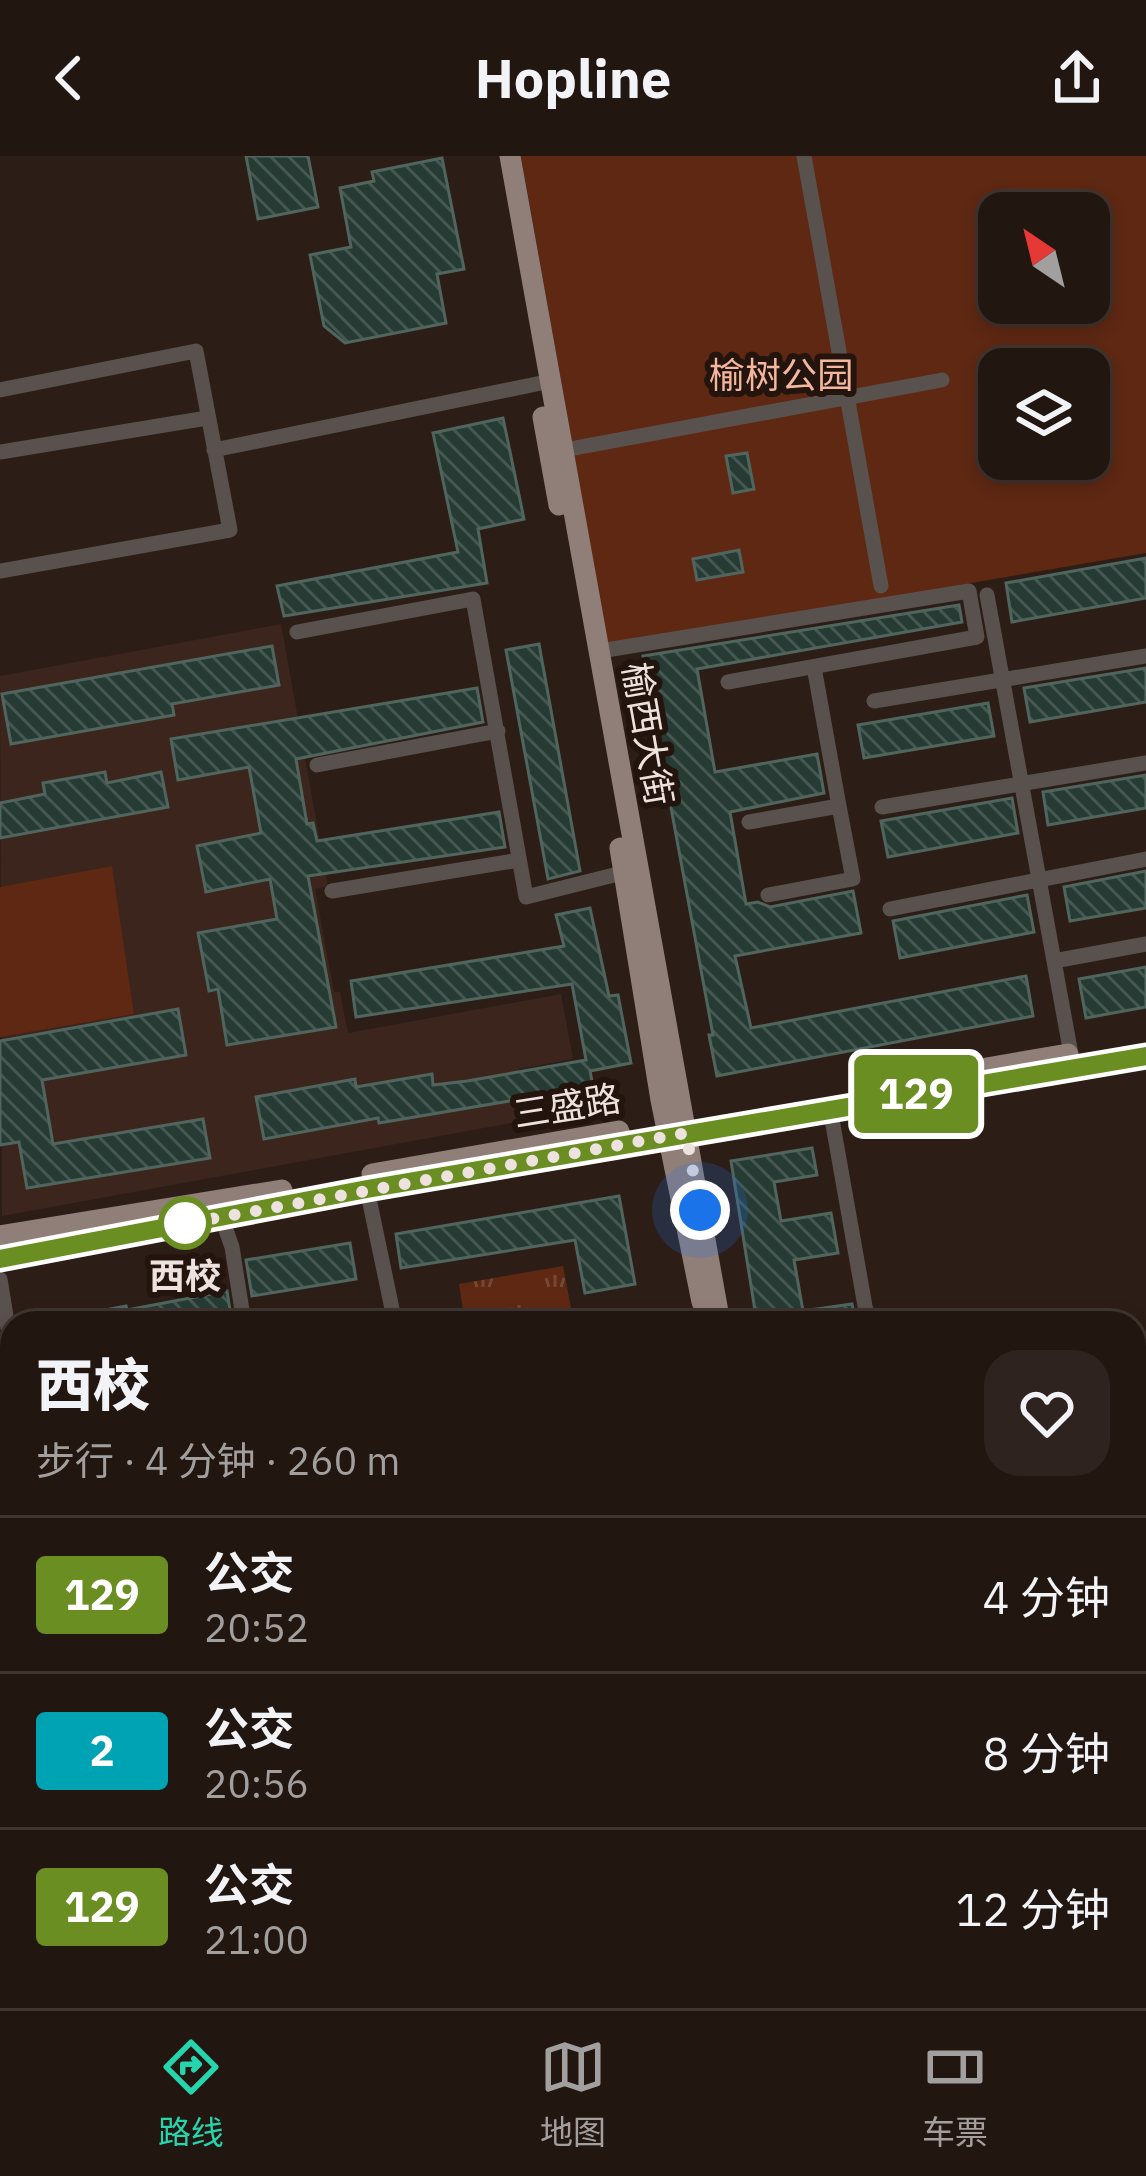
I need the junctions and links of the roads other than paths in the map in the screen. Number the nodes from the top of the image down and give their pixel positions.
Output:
1 (506, 156) edge
2 (804, 156) edge
3 (942, 380) dead end
4 (544, 382) junction
5 (0, 390) edge
6 (846, 398) junction
7 (207, 418) junction
8 (214, 450) junction
9 (564, 450) junction
10 (0, 452) edge
11 (0, 571) edge
12 (881, 586) dead end
13 (986, 595) dead end
14 (297, 632) dead end
15 (600, 651) junction
16 (1146, 656) edge
17 (814, 668) junction
18 (1002, 677) junction
19 (728, 682) dead end
20 (874, 701) dead end
21 (498, 731) junction
22 (1146, 763) edge
23 (317, 764) dead end
24 (1021, 785) junction
25 (839, 806) junction
26 (882, 807) dead end
27 (749, 823) dead end
28 (519, 860) junction
29 (1146, 860) edge
30 (631, 871) junction
31 (1039, 880) junction
32 (332, 891) dead end
33 (768, 895) dead end
34 (890, 909) dead end
35 (1146, 944) edge
36 (1054, 961) junction
37 (1146, 1042) edge
38 (1071, 1054) junction
39 (1146, 1056) edge
40 (830, 1108) junction
41 (676, 1128) junction
42 (367, 1189) junction
43 (221, 1216) junction
44 (1, 1249) edge
45 (8, 1311) edge
46 (242, 1311) edge
47 (392, 1311) edge
48 (704, 1311) edge
49 (717, 1311) edge
50 (866, 1311) edge

1 - 4 main road, 榆西大街
2 - 6 street
3 - 6 street
4 - 8 street
4 - 9 main road, 榆西大街
4 - 30 main road, 榆西大街
5 - 7 street
6 - 9 street
6 - 12 street
7 - 8 street
7 - 10 street
8 - 11 street
9 - 15 main road, 榆西大街
13 - 18 street
14 - 21 street
15 - 17 street
15 - 30 main road, 榆西大街
16 - 18 street
17 - 19 street
17 - 25 street
18 - 20 street
18 - 24 street
21 - 23 street
21 - 28 street
22 - 24 street
24 - 26 street
24 - 31 street
25 - 27 street
25 - 33 street
28 - 30 street
28 - 32 street
29 - 31 street
30 - 41 main road, 榆西大街
31 - 34 street
31 - 36 street
35 - 36 street
36 - 38 street
37 - 38 main road, 三盛路
38 - 41 main road, 三盛路
39 - 40 main road, 三盛路
40 - 41 main road, 三盛路
40 - 50 street
41 - 42 main road, 三盛路
41 - 44 main road, 三盛路
41 - 48 main road, 榆西大街
41 - 49 main road, 榆西大街
42 - 43 main road, 三盛路
42 - 47 street
43 - 44 main road, 三盛路
43 - 46 street
44 - 45 street

